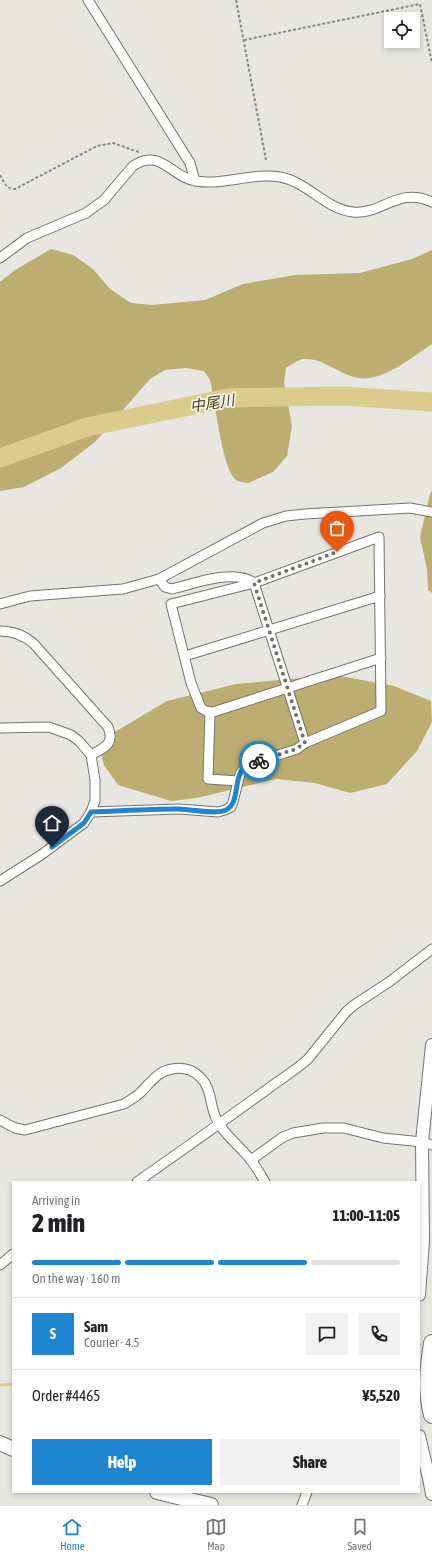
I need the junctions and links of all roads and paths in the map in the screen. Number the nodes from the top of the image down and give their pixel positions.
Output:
1 (88, 0) edge
2 (236, 0) edge
3 (244, 40) junction
4 (432, 63) edge
5 (148, 159) junction
6 (266, 160) dead end
7 (0, 175) edge
8 (195, 181) junction
9 (432, 202) edge
10 (0, 258) edge
11 (432, 512) edge
12 (159, 579) junction
13 (254, 583) junction
14 (380, 596) junction
15 (0, 604) edge
16 (269, 630) junction
17 (0, 631) edge
18 (185, 656) junction
19 (381, 658) junction
20 (288, 688) junction
21 (210, 712) junction
22 (0, 728) edge
23 (305, 743) junction
24 (91, 755) junction
25 (238, 782) junction
26 (91, 812) junction
27 (0, 881) edge
28 (432, 949) edge
29 (432, 1045) edge
30 (0, 1120) edge
31 (220, 1125) junction
32 (427, 1144) edge
33 (251, 1160) junction
34 (138, 1181) edge
35 (264, 1181) edge
36 (12, 1255) edge
37 (0, 1265) edge
38 (420, 1282) edge
39 (432, 1343) edge
40 (432, 1415) edge
41 (420, 1440) edge
42 (0, 1443) edge
43 (12, 1449) edge
44 (161, 1493) edge
45 (306, 1493) edge
46 (432, 1494) edge
47 (211, 1505) edge
48 (302, 1505) edge

1 - 8 street
2 - 3 path
3 - 4 path
3 - 6 path
5 - 7 path
5 - 8 street
5 - 10 street
8 - 9 street
11 - 12 street
12 - 13 street
12 - 15 street
13 - 14 street
13 - 16 street
13 - 18 street
14 - 16 street
14 - 19 street
16 - 18 street
16 - 20 street
17 - 24 street
18 - 21 street
19 - 20 street
19 - 23 street
20 - 21 street
20 - 23 street
21 - 25 street
22 - 24 street
23 - 25 street
24 - 26 street
25 - 26 street
26 - 27 street
28 - 31 street
29 - 32 street
30 - 31 street
31 - 33 street
31 - 34 street
32 - 33 street
32 - 38 street
33 - 35 street
36 - 37 street
39 - 40 highway
41 - 46 street
42 - 43 main road
44 - 47 main road
45 - 48 street

